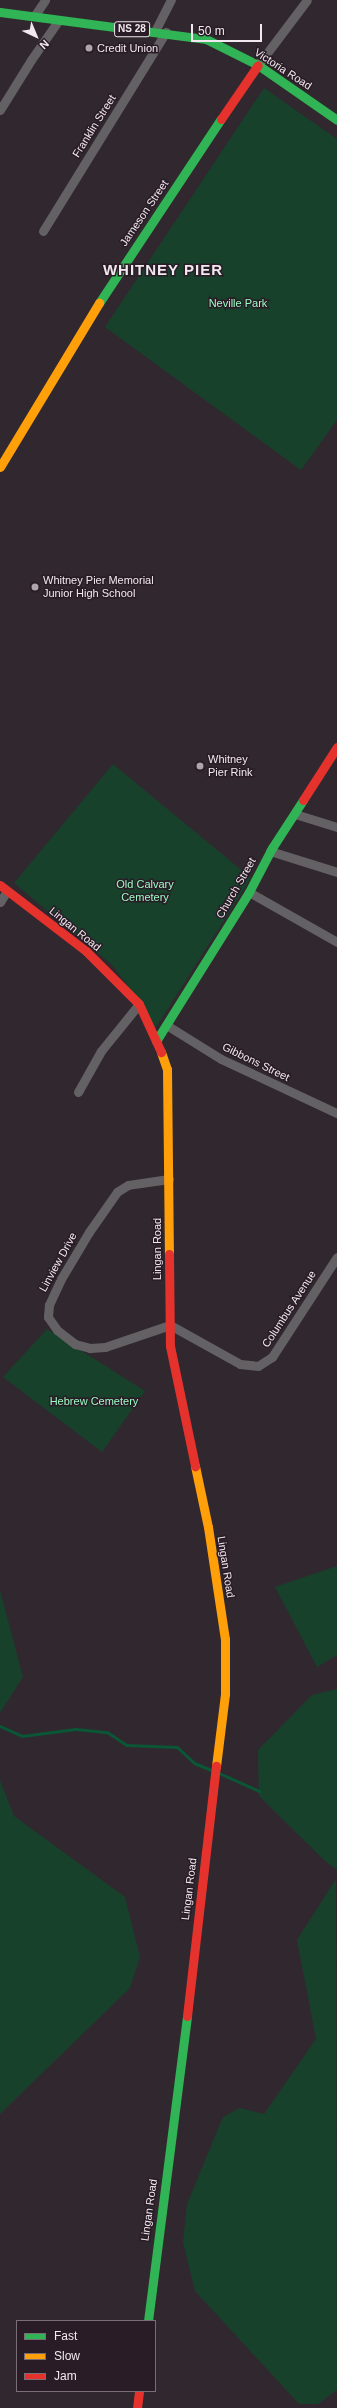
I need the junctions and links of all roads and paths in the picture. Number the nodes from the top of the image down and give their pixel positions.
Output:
1 (45, 0) edge
2 (171, 0) edge
3 (307, 0) edge
4 (0, 12) edge
5 (34, 15) junction
6 (58, 21) junction
7 (154, 31) junction
8 (166, 32) junction
9 (258, 65) junction
10 (0, 110) edge
11 (337, 120) edge
12 (43, 231) dead end
13 (0, 467) edge
14 (337, 746) edge
15 (295, 814) junction
16 (337, 827) edge
17 (270, 851) junction
18 (337, 872) edge
19 (3, 888) edge
20 (249, 892) junction
21 (0, 902) edge
22 (337, 942) edge
23 (139, 1004) junction
24 (168, 1026) junction
25 (156, 1042) junction
26 (78, 1092) dead end
27 (337, 1113) edge
28 (169, 1179) junction
29 (337, 1257) edge
30 (170, 1325) junction
31 (148, 2320) edge
32 (139, 2392) edge
33 (137, 2408) edge

1 - 5 street
2 - 7 street
3 - 9 street, Jameson Street
4 - 5 street, Victoria Road / NS 28
5 - 6 street, Victoria Road / NS 28
6 - 7 street, Victoria Road / NS 28
6 - 10 street
7 - 8 street, Victoria Road / NS 28
8 - 9 street, Victoria Road / NS 28
8 - 12 street, Franklin Street
9 - 11 street, Victoria Road / NS 28
9 - 13 street, Jameson Street
14 - 15 street, Church Street
15 - 16 street
15 - 17 street, Church Street
17 - 18 street
17 - 20 street, Church Street
19 - 21 street
19 - 23 street, Lingan Road
20 - 22 street
20 - 24 street, Church Street
23 - 25 street, Lingan Road
23 - 26 street
24 - 25 street, Church Street
24 - 27 street, Gibbons Street
25 - 28 street, Lingan Road
28 - 30 street, Lingan Road
28 - 30 street, Linview Drive
29 - 30 street, Columbus Avenue
30 - 31 street, Lingan Road
32 - 33 street

